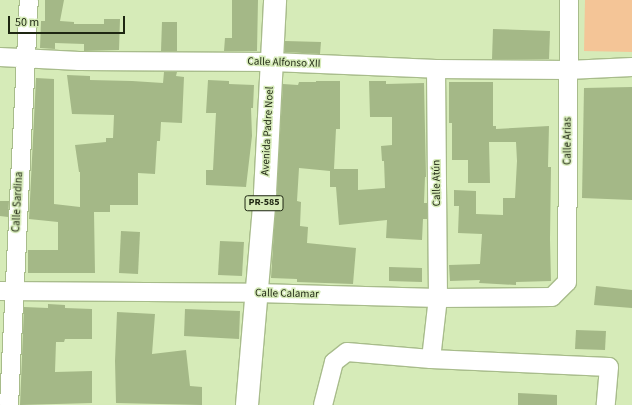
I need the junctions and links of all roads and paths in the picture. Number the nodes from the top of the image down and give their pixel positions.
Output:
1 (28, 0) edge
2 (275, 0) edge
3 (569, 0) edge
4 (0, 57) edge
5 (26, 58) junction
6 (272, 62) junction
7 (632, 67) edge
8 (436, 69) junction
9 (568, 70) junction
10 (567, 282) joint
11 (7, 291) edge
12 (256, 293) junction
13 (438, 298) junction
14 (431, 359) junction
15 (9, 405) edge
16 (247, 405) edge
17 (323, 405) edge
18 (606, 405) edge

1 - 5 street, Calle Sardina
2 - 6 main road, Avenida Padre Noel / PR-585
3 - 9 street, Calle Arias
4 - 5 street, Calle Alfonso XII
5 - 6 street, Calle Alfonso XII
5 - 11 street, Calle Sardina
6 - 8 street, Calle Alfonso XII
6 - 12 main road, Avenida Padre Noel / PR-585
7 - 9 street, Calle Alfonso XII
8 - 9 street, Calle Alfonso XII
8 - 13 street, Calle Atún
9 - 10 street, Calle Arias
10 - 13 street, Calle Calamar
11 - 12 street, Calle Calamar
11 - 15 street, Calle Sardina
12 - 13 street, Calle Calamar
12 - 16 main road, Avenida Padre Noel / PR-585
13 - 14 street, Calle Atún
14 - 17 street
14 - 18 street

